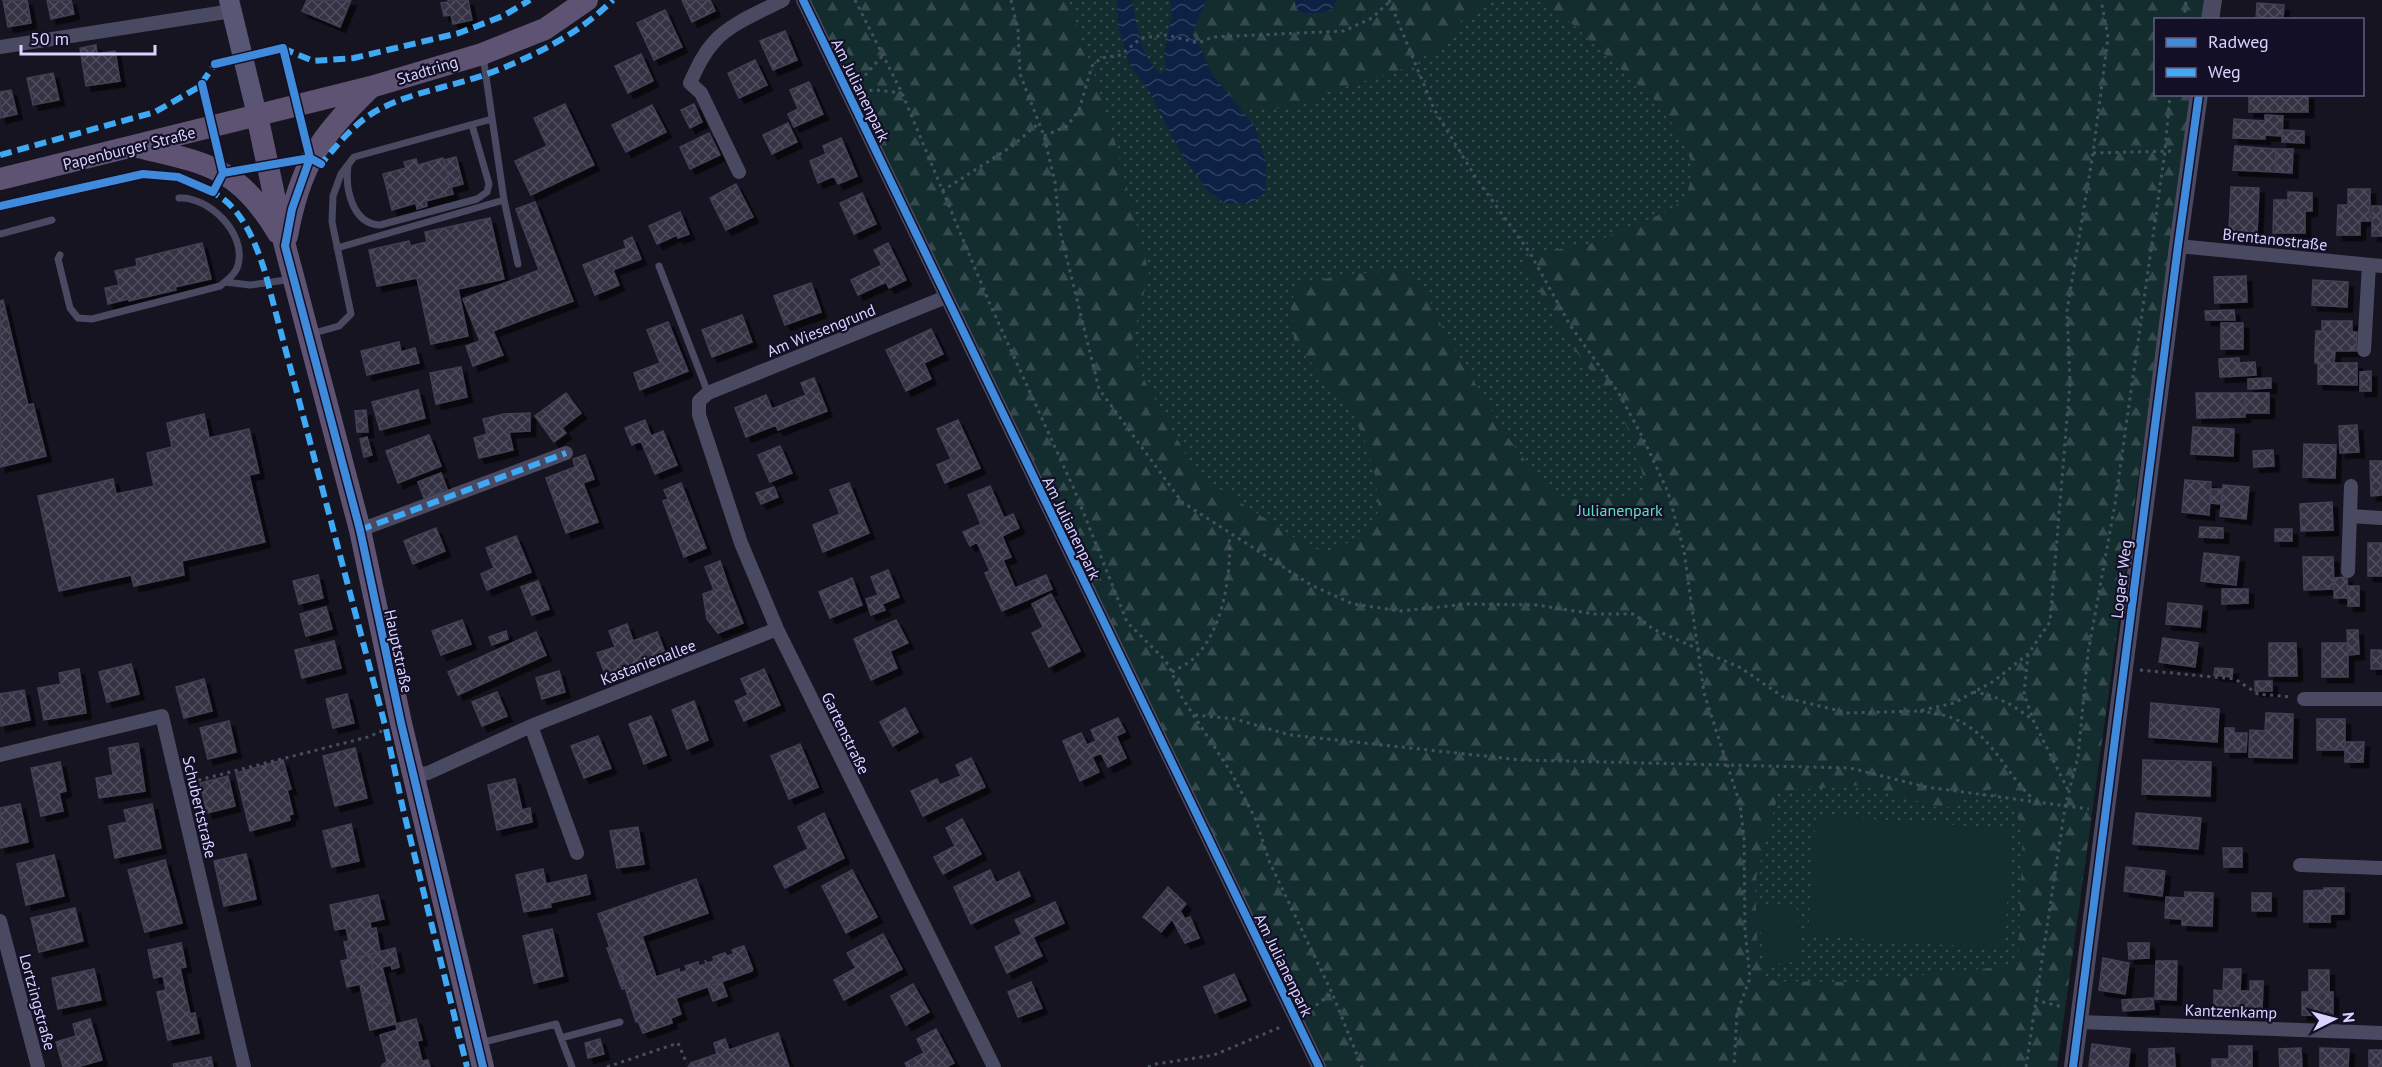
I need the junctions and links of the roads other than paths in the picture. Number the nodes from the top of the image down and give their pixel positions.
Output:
1 (587, 0) edge
2 (783, 0) edge
3 (803, 0) edge
4 (2213, 0) edge
5 (231, 6) edge
6 (2210, 18) edge
7 (0, 47) edge
8 (482, 54) junction
9 (371, 87) junction
10 (2199, 96) edge
11 (257, 115) junction
12 (492, 119) junction
13 (472, 124) junction
14 (137, 146) junction
15 (348, 164) junction
16 (739, 172) dead end
17 (0, 179) edge
18 (179, 198) dead end
19 (504, 200) junction
20 (52, 220) dead end
21 (0, 234) edge
22 (284, 244) junction
23 (2178, 246) junction
24 (337, 248) junction
25 (60, 255) dead end
26 (518, 264) dead end
27 (2375, 265) edge
28 (659, 266) dead end
29 (225, 282) junction
30 (296, 287) junction
31 (946, 297) junction
32 (308, 335) junction
33 (2364, 350) dead end
34 (703, 397) junction
35 (566, 453) dead end
36 (2351, 486) dead end
37 (2350, 516) junction
38 (2382, 518) edge
39 (360, 530) junction
40 (2348, 571) dead end
41 (777, 629) junction
42 (2304, 699) road end
43 (2382, 699) edge
44 (531, 726) junction
45 (0, 755) edge
46 (413, 775) junction
47 (577, 853) dead end
48 (2300, 865) dead end
49 (2382, 868) edge
50 (0, 921) edge
51 (3, 946) edge
52 (2080, 1016) junction
53 (620, 1022) dead end
54 (2382, 1033) edge
55 (561, 1038) junction
56 (478, 1044) junction
57 (38, 1067) edge
58 (244, 1067) edge
59 (483, 1067) edge
60 (572, 1067) edge
61 (994, 1067) edge
62 (1319, 1067) edge
63 (2073, 1067) edge

1 - 8 main road, Stadtring
2 - 16 street
3 - 31 street, Am Julianenpark
4 - 6 street
5 - 7 street
5 - 11 main road
8 - 9 main road, Stadtring
8 - 12 lane
9 - 11 main road, Stadtring
9 - 22 main road
10 - 23 street, Logaer Weg
11 - 14 main road, Papenburger Straße
11 - 22 main road, Hauptstraße
12 - 13 lane
12 - 19 lane
13 - 15 lane
13 - 15 lane
14 - 17 main road, Papenburger Straße
14 - 22 main road
15 - 24 lane
18 - 29 lane
19 - 24 lane
19 - 26 lane
20 - 21 lane
22 - 30 main road, Hauptstraße
23 - 27 street, Brentanostraße
23 - 52 street, Logaer Weg
24 - 32 lane
25 - 29 lane
27 - 33 street, Brentanostraße
28 - 34 lane
29 - 30 lane
30 - 32 main road, Hauptstraße
31 - 34 street, Am Wiesengrund
31 - 62 street, Am Julianenpark
32 - 39 main road, Hauptstraße
34 - 41 street, Gartenstraße
35 - 39 street
36 - 37 street
37 - 38 street
37 - 40 street
39 - 46 main road, Hauptstraße
41 - 44 street, Kastanienallee
41 - 61 street, Gartenstraße
42 - 43 street
44 - 46 street, Kastanienallee
44 - 47 street
45 - 58 street, Schubertstraße
46 - 56 main road, Hauptstraße
48 - 49 street
50 - 51 street, Lortzingstraße
51 - 57 street, Lortzingstraße
52 - 54 street, Kantzenkamp
52 - 63 street, Logaer Weg
53 - 55 lane
55 - 56 lane
55 - 60 lane
56 - 59 main road, Hauptstraße

